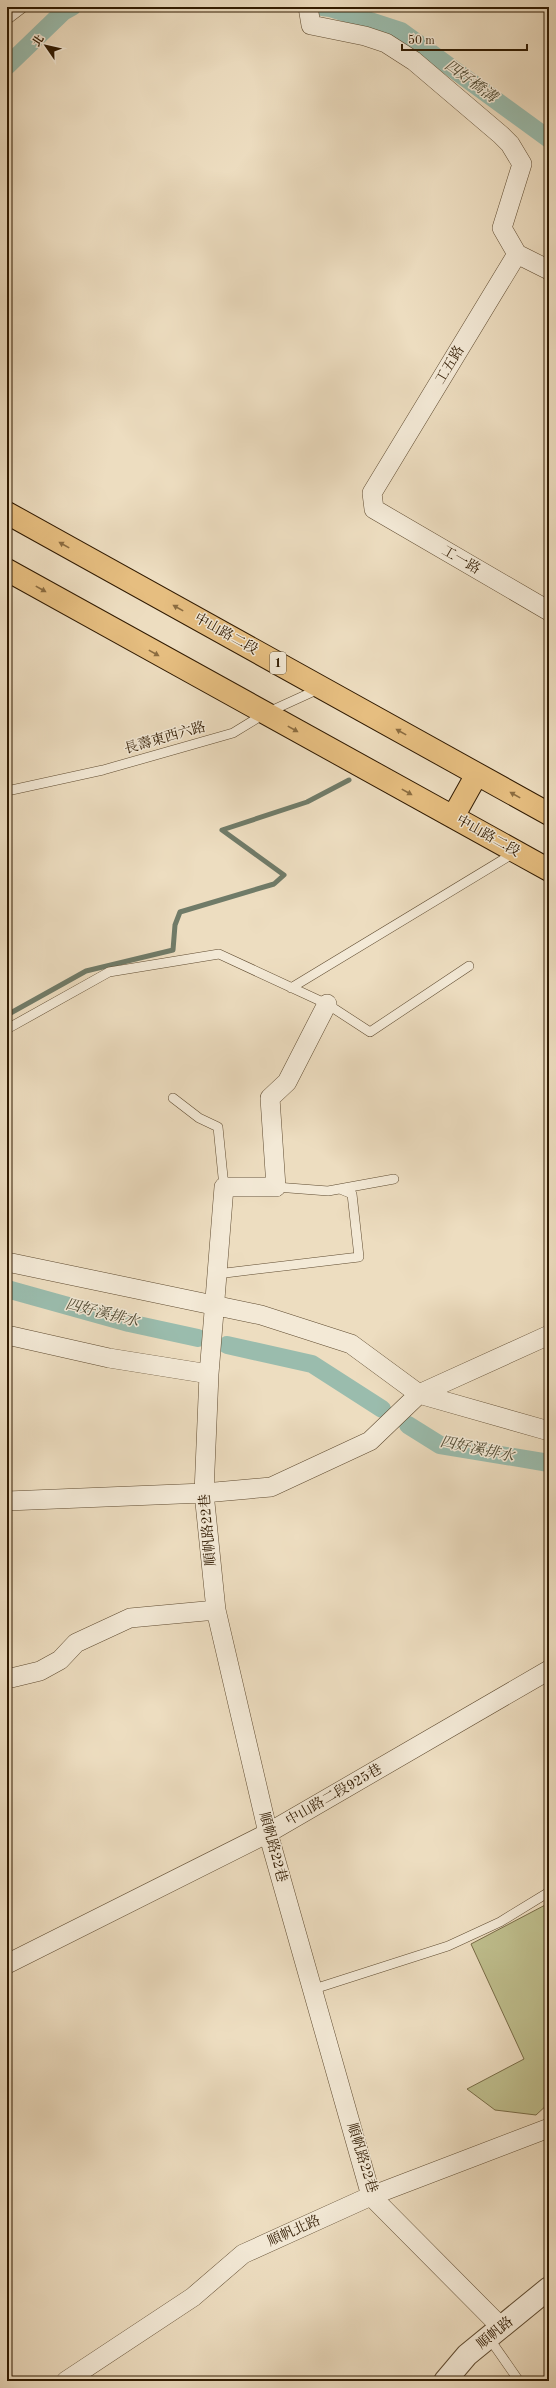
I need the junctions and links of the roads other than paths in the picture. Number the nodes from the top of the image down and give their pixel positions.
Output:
1 (24, 7) edge
2 (308, 7) edge
3 (7, 20) edge
4 (517, 254) junction
5 (549, 270) edge
6 (374, 509) joint
7 (7, 513) edge
8 (7, 570) edge
9 (549, 610) edge
10 (322, 688) junction
11 (264, 714) junction
12 (477, 774) junction
13 (7, 791) edge
14 (549, 814) edge
15 (453, 817) junction
16 (516, 852) junction
17 (549, 870) edge
18 (469, 966) dead end
19 (291, 988) junction
20 (327, 1004) junction
21 (7, 1029) edge
22 (173, 1098) dead end
23 (394, 1179) dead end
24 (224, 1187) junction
25 (276, 1187) junction
26 (340, 1189) junction
27 (7, 1262) edge
28 (217, 1274) junction
29 (216, 1307) junction
30 (7, 1335) edge
31 (549, 1335) edge
32 (209, 1374) junction
33 (419, 1394) junction
34 (549, 1431) edge
35 (204, 1493) junction
36 (7, 1501) edge
37 (216, 1610) junction
38 (549, 1670) edge
39 (7, 1679) edge
40 (268, 1833) junction
41 (549, 1892) edge
42 (7, 1964) edge
43 (314, 1989) junction
44 (549, 2128) edge
45 (371, 2196) junction
46 (549, 2288) edge
47 (495, 2333) junction
48 (66, 2381) edge
49 (445, 2381) edge
50 (519, 2381) edge

1 - 3 lane
2 - 4 street
4 - 5 street
4 - 6 street, 工五路
6 - 9 street, 工一路
10 -> 7 main road, 中山路二段 / 1
8 -> 11 main road, 中山路二段
10 - 11 lane, 長壽東西六路
12 -> 10 main road, 中山路二段 / 1
11 - 13 lane, 長壽東西六路
11 -> 15 main road, 中山路二段
14 -> 12 main road, 中山路二段 / 1
12 - 15 main road
15 - 16 main road, 中山路二段
16 - 17 main road, 中山路二段
16 - 19 lane
18 - 20 lane
19 - 20 lane
19 - 21 lane
20 - 25 street
22 - 24 lane
23 - 26 lane
24 - 25 street
24 - 28 street, 順帆路22巷
25 - 26 lane
26 - 28 lane
27 - 29 street
28 - 29 street, 順帆路22巷
29 - 32 street, 順帆路22巷
29 - 33 street
30 - 32 street
31 - 33 street
32 - 35 street, 順帆路22巷
33 - 34 street
33 - 35 street
35 - 36 street
35 - 37 street, 順帆路22巷
37 - 39 street
37 - 40 street, 順帆路22巷
38 - 40 street, 中山路二段925巷
40 - 42 street, 中山路二段925巷
40 - 43 street, 順帆路22巷
41 - 43 lane
43 - 45 street, 順帆路22巷
44 - 45 street, 順帆北路
45 - 47 street, 順帆路22巷
45 - 48 street, 順帆北路
46 - 47 street, 順帆路
47 - 49 street, 順帆路
47 - 50 lane

